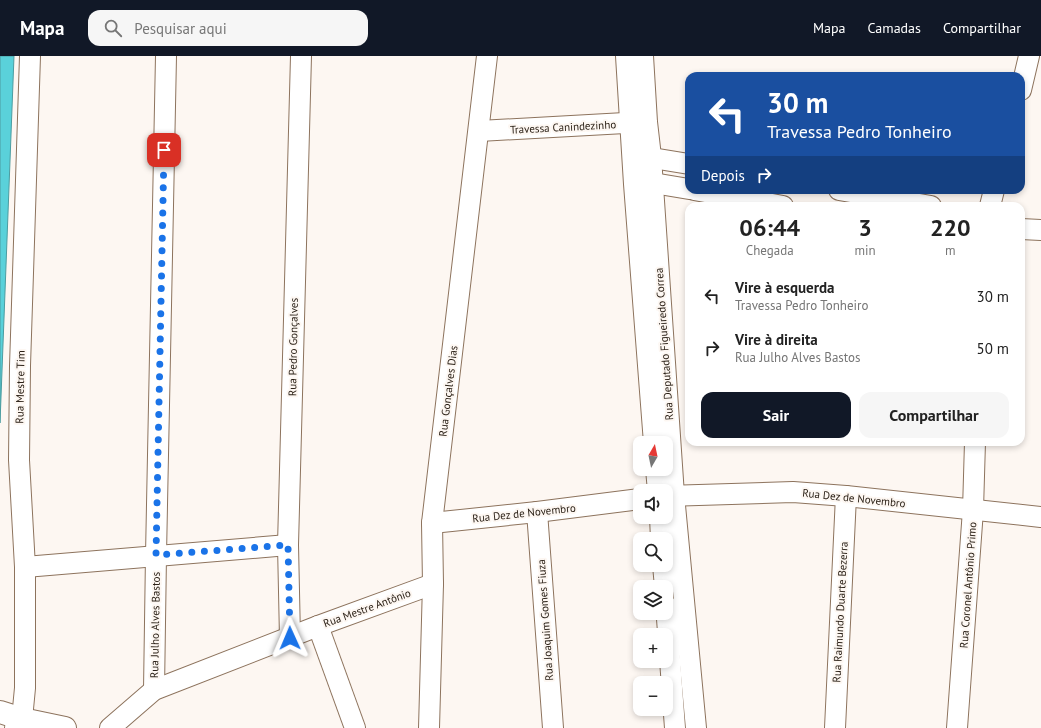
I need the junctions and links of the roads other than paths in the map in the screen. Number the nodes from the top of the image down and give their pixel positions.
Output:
1 (30, 56) edge
2 (166, 56) edge
3 (301, 56) edge
4 (487, 56) edge
5 (626, 56) edge
6 (643, 56) edge
7 (1029, 56) edge
8 (1025, 73) edge
9 (639, 123) junction
10 (479, 131) junction
11 (642, 156) junction
12 (685, 163) edge
13 (643, 183) junction
14 (685, 188) edge
15 (729, 194) edge
16 (857, 194) edge
17 (765, 202) edge
18 (893, 202) edge
19 (1025, 229) edge
20 (1041, 230) edge
21 (654, 436) edge
22 (975, 446) edge
23 (665, 484) edge
24 (673, 494) edge
25 (846, 496) junction
26 (633, 500) edge
27 (973, 510) junction
28 (537, 512) junction
29 (1041, 517) edge
30 (432, 523) junction
31 (670, 524) edge
32 (288, 545) junction
33 (156, 555) junction
34 (25, 567) junction
35 (433, 584) junction
36 (667, 620) edge
37 (318, 626) junction
38 (290, 638) junction
39 (154, 690) junction
40 (0, 712) edge
41 (19, 723) edge
42 (65, 728) edge
43 (110, 728) edge
44 (355, 728) edge
45 (429, 728) edge
46 (553, 728) edge
47 (675, 728) edge
48 (696, 728) edge
49 (835, 728) edge
50 (957, 728) edge

1 - 34 street, Rua Mestre Tim
2 - 33 street, Rua Julho Alves Bastos
3 - 32 street, Rua Pedro Gonçalves
4 - 10 street, Rua Gonçalves Dias
5 - 9 street, Rua Deputado Figueiredo Correa
6 - 9 street, Rua Deputado Figueiredo Correa
7 - 8 street
9 - 10 street, Travessa Canindezinho
9 - 11 street, Rua Deputado Figueiredo Correa
10 - 30 street, Rua Gonçalves Dias
11 - 12 street
11 - 13 street, Rua Deputado Figueiredo Correa
13 - 14 street
13 - 21 street, Rua Deputado Figueiredo Correa
13 - 23 street, Rua Deputado Figueiredo Correa
15 - 17 street
16 - 18 street
19 - 20 street
22 - 27 street, Rua Coronel Antônio Primo
24 - 25 street, Rua Dez de Novembro
25 - 27 street, Rua Dez de Novembro
25 - 49 street, Rua Raimundo Duarte Bezerra
26 - 28 street, Rua Dez de Novembro
27 - 29 street, Rua Dez de Novembro
27 - 50 street, Rua Coronel Antônio Primo
28 - 30 street, Rua Dez de Novembro
28 - 46 street, Rua Joaquim Gomes Fiuza
30 - 35 street, Rua Gonçalves Dias
31 - 48 street, Rua Deputado Figueiredo Correa
32 - 33 street
32 - 38 street, Rua Pedro Gonçalves
33 - 34 street
33 - 39 street, Rua Julho Alves Bastos
34 - 41 street, Rua Mestre Tim
35 - 37 street, Rua Mestre Antônio
35 - 45 street, Rua Gonçalves Dias
36 - 47 street
37 - 38 street, Rua Mestre Antônio
37 - 44 street
38 - 39 street, Rua Mestre Antônio
39 - 43 street, Rua Mestre Antônio
40 - 41 main road
41 - 42 main road

